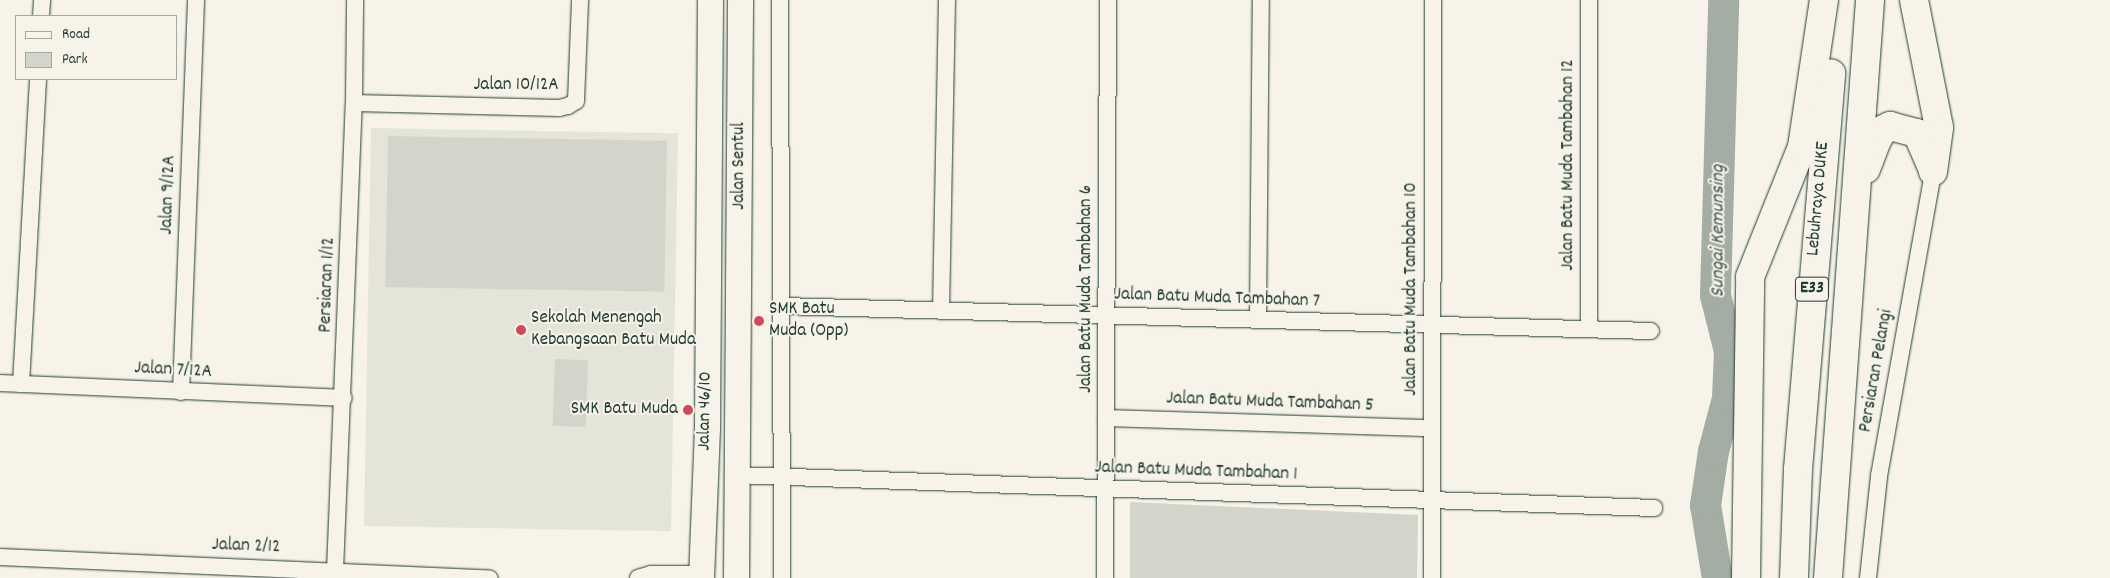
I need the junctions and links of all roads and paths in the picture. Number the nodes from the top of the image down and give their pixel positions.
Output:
1 (42, 0) edge
2 (196, 0) edge
3 (355, 0) edge
4 (580, 0) edge
5 (710, 0) edge
6 (740, 0) edge
7 (780, 0) edge
8 (947, 0) edge
9 (1108, 0) edge
10 (1261, 0) edge
11 (1433, 0) edge
12 (1589, 0) edge
13 (1824, 0) edge
14 (1838, 0) edge
15 (1870, 0) edge
16 (1914, 0) edge
17 (41, 15) edge
18 (38, 80) edge
19 (354, 103) junction
20 (1933, 172) junction
21 (1857, 190) junction
22 (708, 247) joint
23 (782, 306) junction
24 (941, 311) junction
25 (1106, 316) junction
26 (1258, 320) junction
27 (1432, 325) junction
28 (1589, 329) junction
29 (1651, 331) dead end
30 (739, 332) joint
31 (0, 383) edge
32 (21, 384) junction
33 (181, 392) junction
34 (344, 398) junction
35 (1106, 418) junction
36 (707, 427) junction
37 (1432, 428) junction
38 (736, 475) junction
39 (782, 477) junction
40 (1105, 488) junction
41 (1432, 500) junction
42 (1654, 508) dead end
43 (703, 517) junction
44 (0, 557) edge
45 (736, 567) edge
46 (335, 571) junction
47 (294, 574) edge
48 (707, 577) edge
49 (490, 578) edge
50 (638, 578) edge
51 (782, 578) edge
52 (1105, 578) edge
53 (1432, 578) edge
54 (1746, 578) edge
55 (1794, 578) edge
56 (1828, 578) edge
57 (1868, 578) edge

1 - 17 street
2 - 33 street, Jalan 9/12A
3 - 19 street, Persiaran 1/12
4 - 19 street, Jalan 10/12A
5 - 22 main road, Jalan Sentul
6 - 30 main road, Jalan Sentul
7 - 23 street
8 - 24 street
9 - 25 street, Jalan Batu Muda Tambahan 6
10 - 26 street
11 - 27 street, Jalan Batu Muda Tambahan 10
12 - 28 street, Jalan Batu Muda Tambahan 12
13 - 54 highway
14 - 55 highway, Lebuhraya DUKE / E33
15 - 21 highway, Lebuhraya DUKE / E33
16 - 20 highway
18 - 32 street
19 - 34 street, Persiaran 1/12
20 - 21 highway
20 - 57 street, Persiaran Pelangi
21 - 56 highway, Lebuhraya DUKE / E33
22 - 36 main road, Jalan 46/10
23 - 24 street, Jalan Batu Muda Tambahan 7
23 - 39 street
24 - 25 street, Jalan Batu Muda Tambahan 7
25 - 26 street, Jalan Batu Muda Tambahan 7
25 - 35 street, Jalan Batu Muda Tambahan 6
26 - 27 street, Jalan Batu Muda Tambahan 7
27 - 28 street, Jalan Batu Muda Tambahan 7
27 - 37 street, Jalan Batu Muda Tambahan 10
28 - 29 street, Jalan Batu Muda Tambahan 7
30 - 38 main road, Jalan 46/10
31 - 32 street, Jalan 7/12A
32 - 33 street, Jalan 7/12A
33 - 34 street, Jalan 7/12A
34 - 46 street, Persiaran 1/12
35 - 37 street, Jalan Batu Muda Tambahan 5
35 - 40 street, Jalan Batu Muda Tambahan 6
36 - 38 main road
36 - 43 main road, Jalan 46/10
37 - 41 street, Jalan Batu Muda Tambahan 10
38 - 39 street, Jalan Batu Muda Tambahan 1
38 - 43 main road
38 - 45 main road, Jalan 46/10
39 - 40 street, Jalan Batu Muda Tambahan 1
39 - 51 street
40 - 41 street, Jalan Batu Muda Tambahan 1
40 - 52 street, Jalan Batu Muda Tambahan 6
41 - 42 street, Jalan Batu Muda Tambahan 1
41 - 53 street, Jalan Batu Muda Tambahan 10
43 - 48 main road, Jalan 46/10
44 - 47 street, Jalan 2/12
45 - 48 main road
46 - 47 street, Jalan 2/12
46 - 49 street, Jalan 2/12
48 - 50 street

